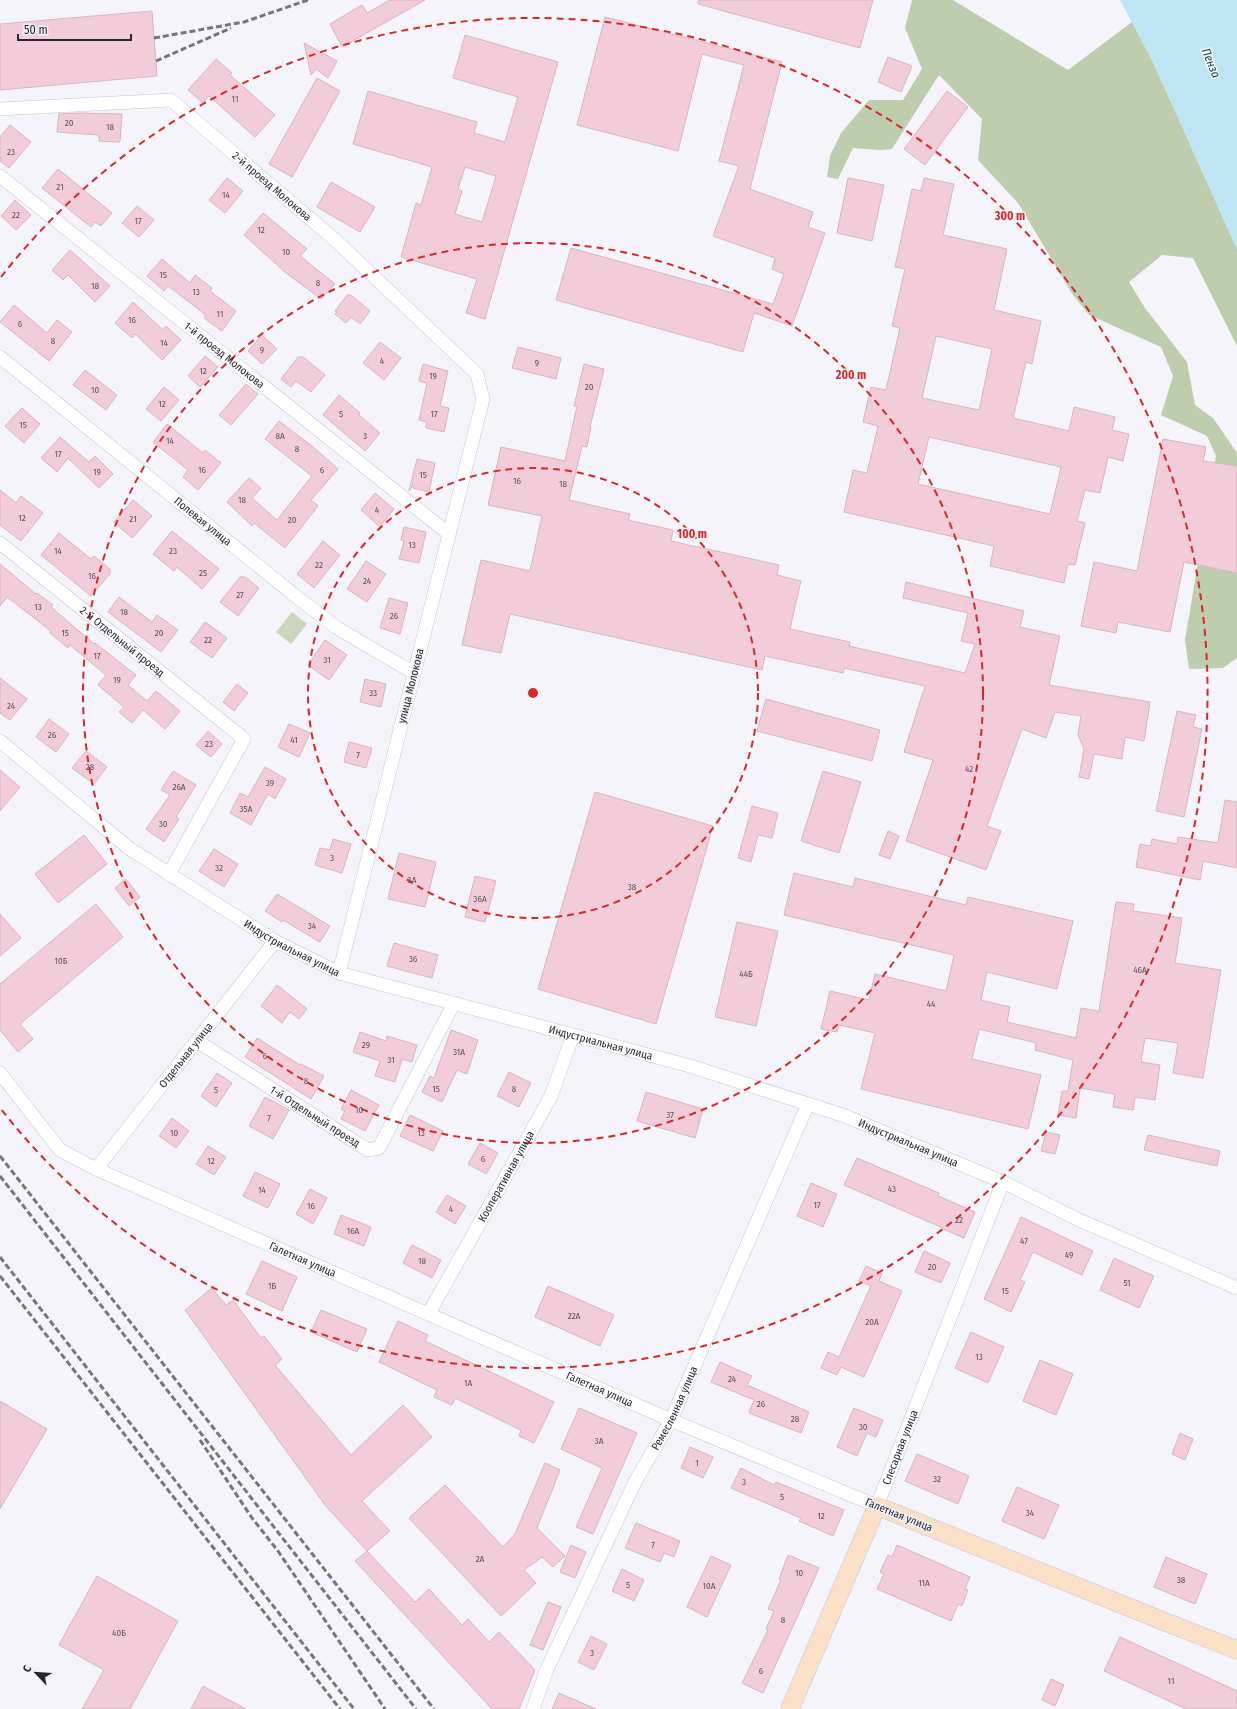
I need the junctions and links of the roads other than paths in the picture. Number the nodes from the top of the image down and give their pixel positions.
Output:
1 (0, 109) edge
2 (0, 176) edge
3 (0, 358) edge
4 (483, 399) joint
5 (449, 534) junction
6 (0, 543) edge
7 (414, 673) junction
8 (0, 741) edge
9 (169, 874) junction
10 (275, 941) junction
11 (339, 973) junction
12 (454, 1003) junction
13 (574, 1035) junction
14 (197, 1041) junction
15 (0, 1073) edge
16 (808, 1104) junction
17 (96, 1169) junction
18 (1003, 1182) junction
19 (1237, 1288) edge
20 (429, 1313) junction
21 (671, 1420) junction
22 (876, 1506) junction
23 (1237, 1650) edge
24 (533, 1709) edge
25 (790, 1709) edge

1 - 4 street, 2-й проезд Молокова
2 - 5 street, 1-й проезд Молокова
3 - 7 street, Полевая улица
4 - 5 street, улица Молокова
5 - 7 street, улица Молокова
6 - 9 street, 2-й Отдельный проезд
7 - 11 street, улица Молокова
8 - 9 street, Индустриальная улица
9 - 10 street, Индустриальная улица
10 - 11 street, Индустриальная улица
10 - 14 street, Отдельная улица
11 - 12 street, Индустриальная улица
12 - 13 street, Индустриальная улица
12 - 14 street, 1-й Отдельный проезд
13 - 16 street, Индустриальная улица
13 - 20 street, Кооперативная улица
14 - 17 street, Отдельная улица
15 - 17 street, Галетная улица
16 - 18 street, Индустриальная улица
16 - 21 street, Ремесленная улица
17 - 20 street, Галетная улица
18 - 19 street, Индустриальная улица
18 - 22 street, Слесарная улица
20 - 21 street, Галетная улица
21 - 22 street, Галетная улица
21 - 24 street, Ремесленная улица
22 - 23 street, Галетная улица
22 - 25 street, Слесарная улица

